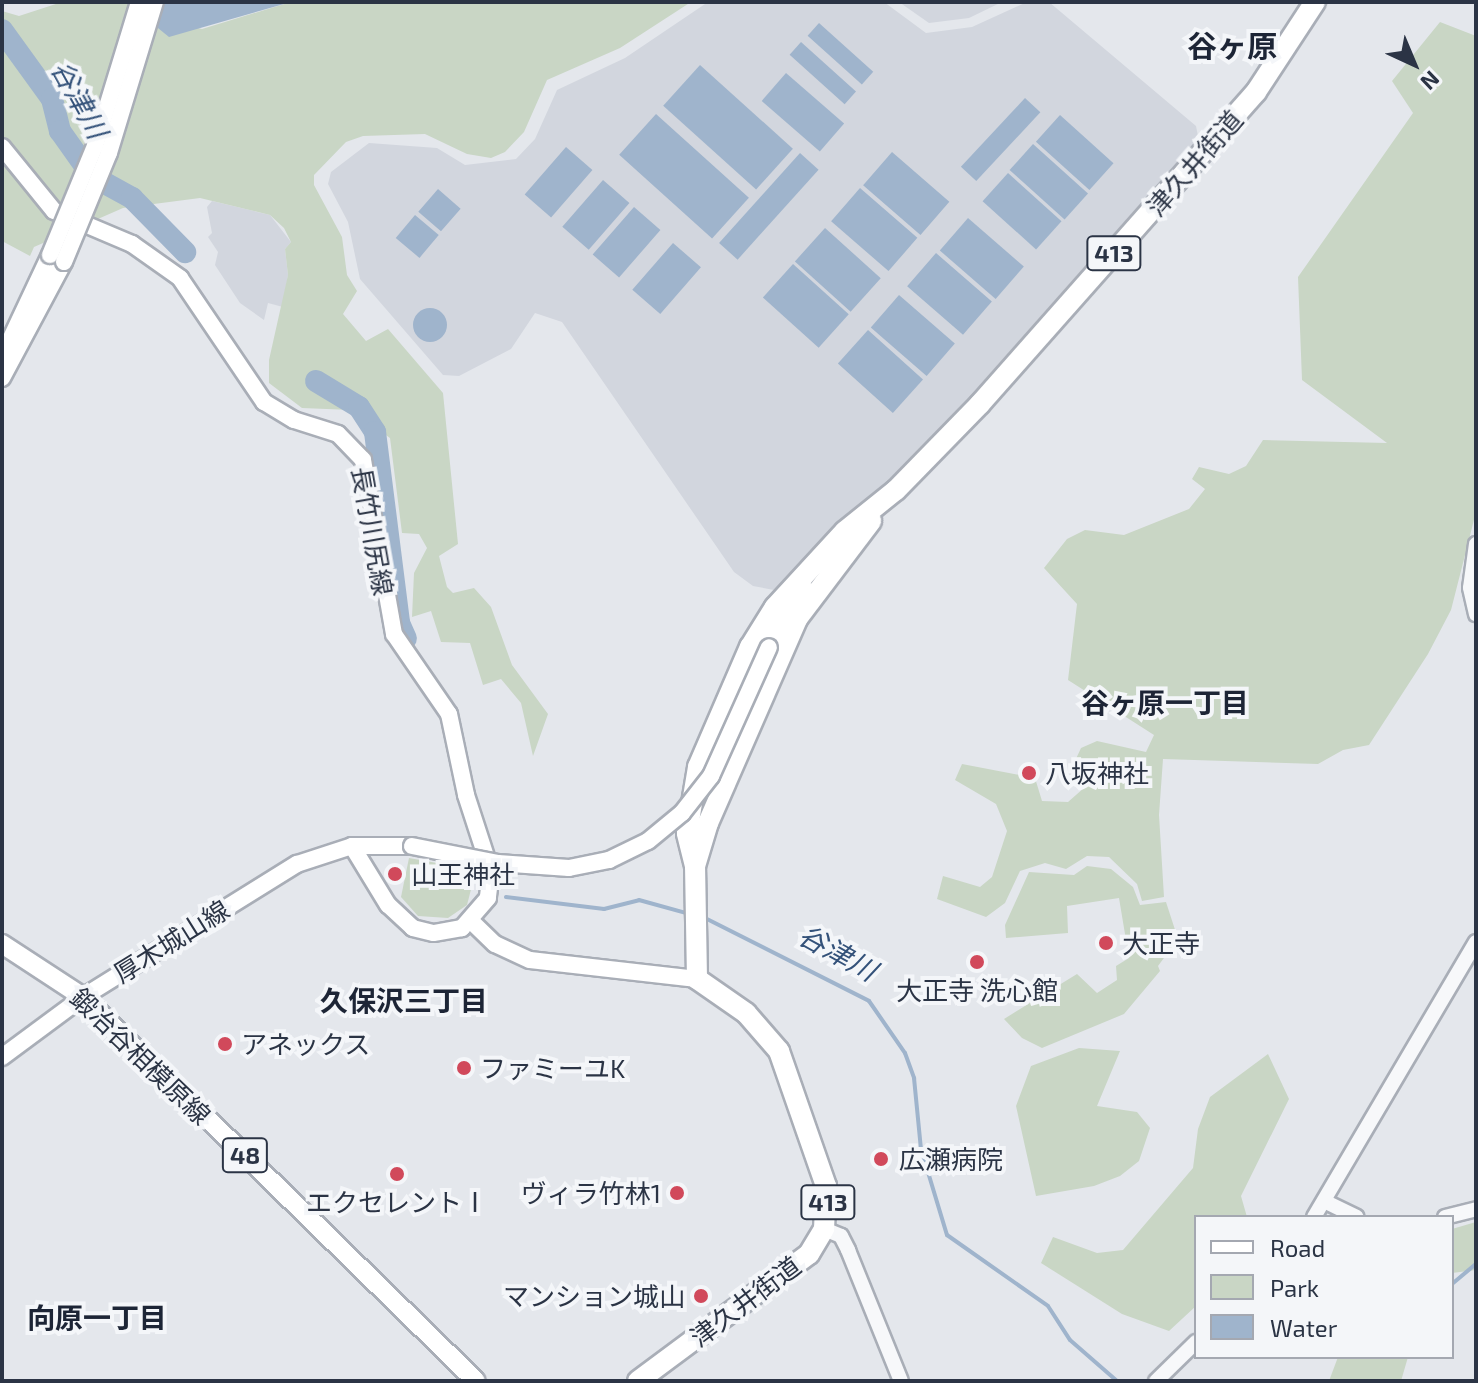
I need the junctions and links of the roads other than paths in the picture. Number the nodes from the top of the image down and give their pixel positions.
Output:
1 (139, 2) edge
2 (155, 2) edge
3 (1315, 2) edge
4 (2, 147) edge
5 (57, 258) junction
6 (3, 346) edge
7 (2, 378) edge
8 (896, 490) junction
9 (1476, 544) edge
10 (1476, 614) edge
11 (691, 797) junction
12 (718, 801) junction
13 (352, 846) junction
14 (695, 866) junction
15 (471, 921) junction
16 (1476, 942) edge
17 (2, 944) edge
18 (697, 979) junction
19 (83, 997) junction
20 (2, 1057) edge
21 (1326, 1202) junction
22 (1476, 1209) edge
23 (1316, 1215) edge
24 (1353, 1215) edge
25 (1453, 1215) edge
26 (824, 1229) junction
27 (1194, 1344) edge
28 (476, 1381) edge
29 (638, 1381) edge
30 (901, 1381) edge
31 (1156, 1381) edge

1 - 5 main road, bridge
2 - 5 main road, bridge
3 - 8 highway, 津久井街道 / 413
4 - 15 main road, 長竹川尻線
5 - 6 main road
5 - 7 main road
8 - 11 highway, 津久井街道 / 413
8 - 12 highway, 津久井街道 / 413
8 - 13 main road, 厚木城山線, bridge
9 - 10 street
11 - 12 highway
11 - 14 highway, 津久井街道 / 413
12 - 14 highway, 津久井街道 / 413
13 - 15 main road
13 - 19 main road, 厚木城山線
14 - 18 highway, 津久井街道 / 413
15 - 18 main road
16 - 21 street
17 - 19 main road, 鍛冶谷相模原線 / 48
18 - 26 highway, 413
19 - 20 main road, 厚木城山線
19 - 28 main road, 鍛冶谷相模原線 / 48
21 - 23 street
21 - 24 street
22 - 25 street
26 - 29 highway, 津久井街道 / 413
26 - 30 street
27 - 31 street

